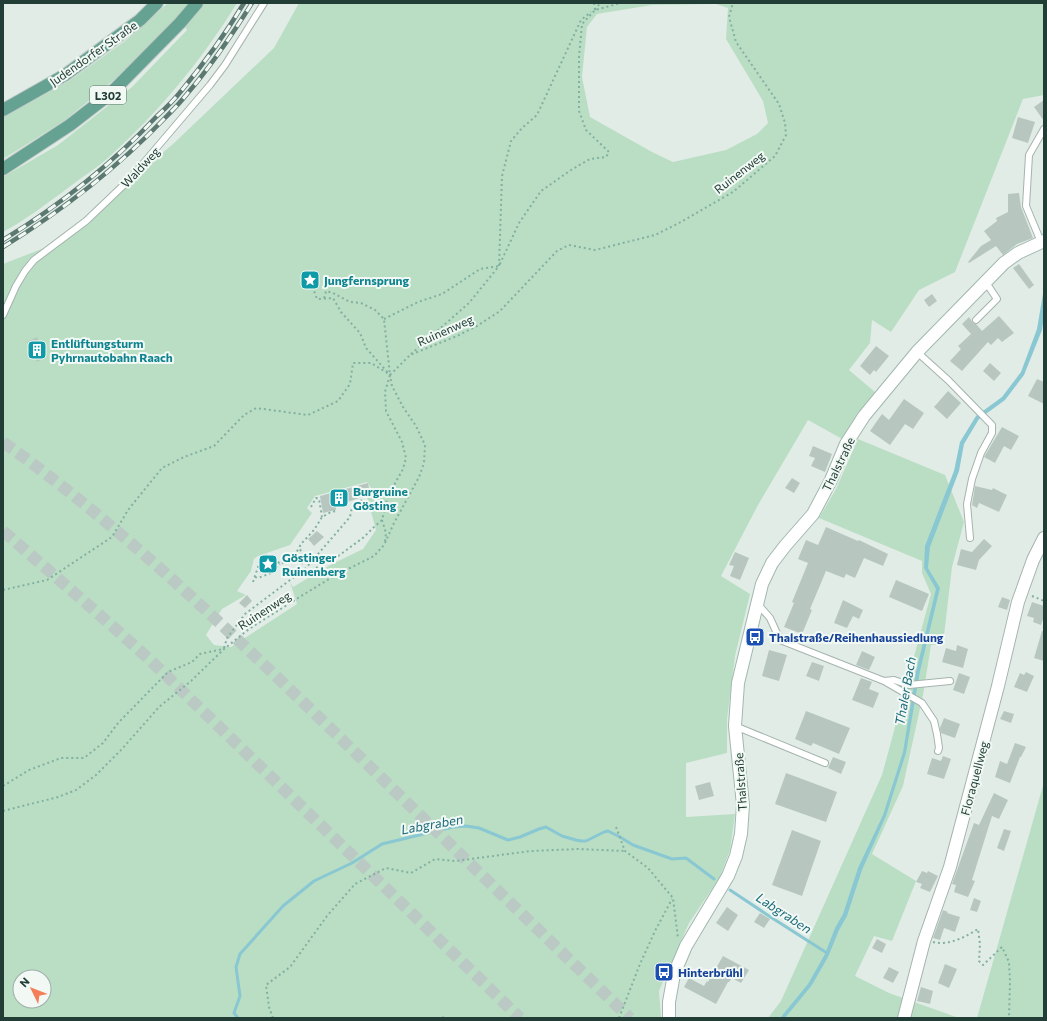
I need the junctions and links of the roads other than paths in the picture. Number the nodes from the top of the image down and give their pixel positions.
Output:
1 (157, 3) edge
2 (197, 3) edge
3 (264, 3) edge
4 (3, 110) edge
5 (1044, 129) edge
6 (3, 169) edge
7 (1042, 241) edge
8 (985, 281) junction
9 (3, 315) edge
10 (976, 320) dead end
11 (917, 352) junction
12 (970, 538) dead end
13 (1044, 538) edge
14 (757, 603) junction
15 (884, 680) junction
16 (950, 681) dead end
17 (902, 683) junction
18 (899, 690) junction
19 (735, 726) junction
20 (938, 751) dead end
21 (825, 763) dead end
22 (669, 1018) edge
23 (904, 1018) edge

1 - 4 main road, Judendorfer Straße
2 - 6 main road, L302
3 - 9 lane, Waldweg
5 - 7 lane, Thalstraße
7 - 8 main road, Thalstraße
8 - 10 lane
8 - 11 main road, Thalstraße
11 - 12 lane
11 - 14 main road, Thalstraße
13 - 23 main road, Floraquellweg
14 - 15 lane
14 - 19 main road, Thalstraße
15 - 17 lane
15 - 18 lane
16 - 17 lane
17 - 18 lane
18 - 20 lane
19 - 21 lane
19 - 22 main road, Thalstraße

